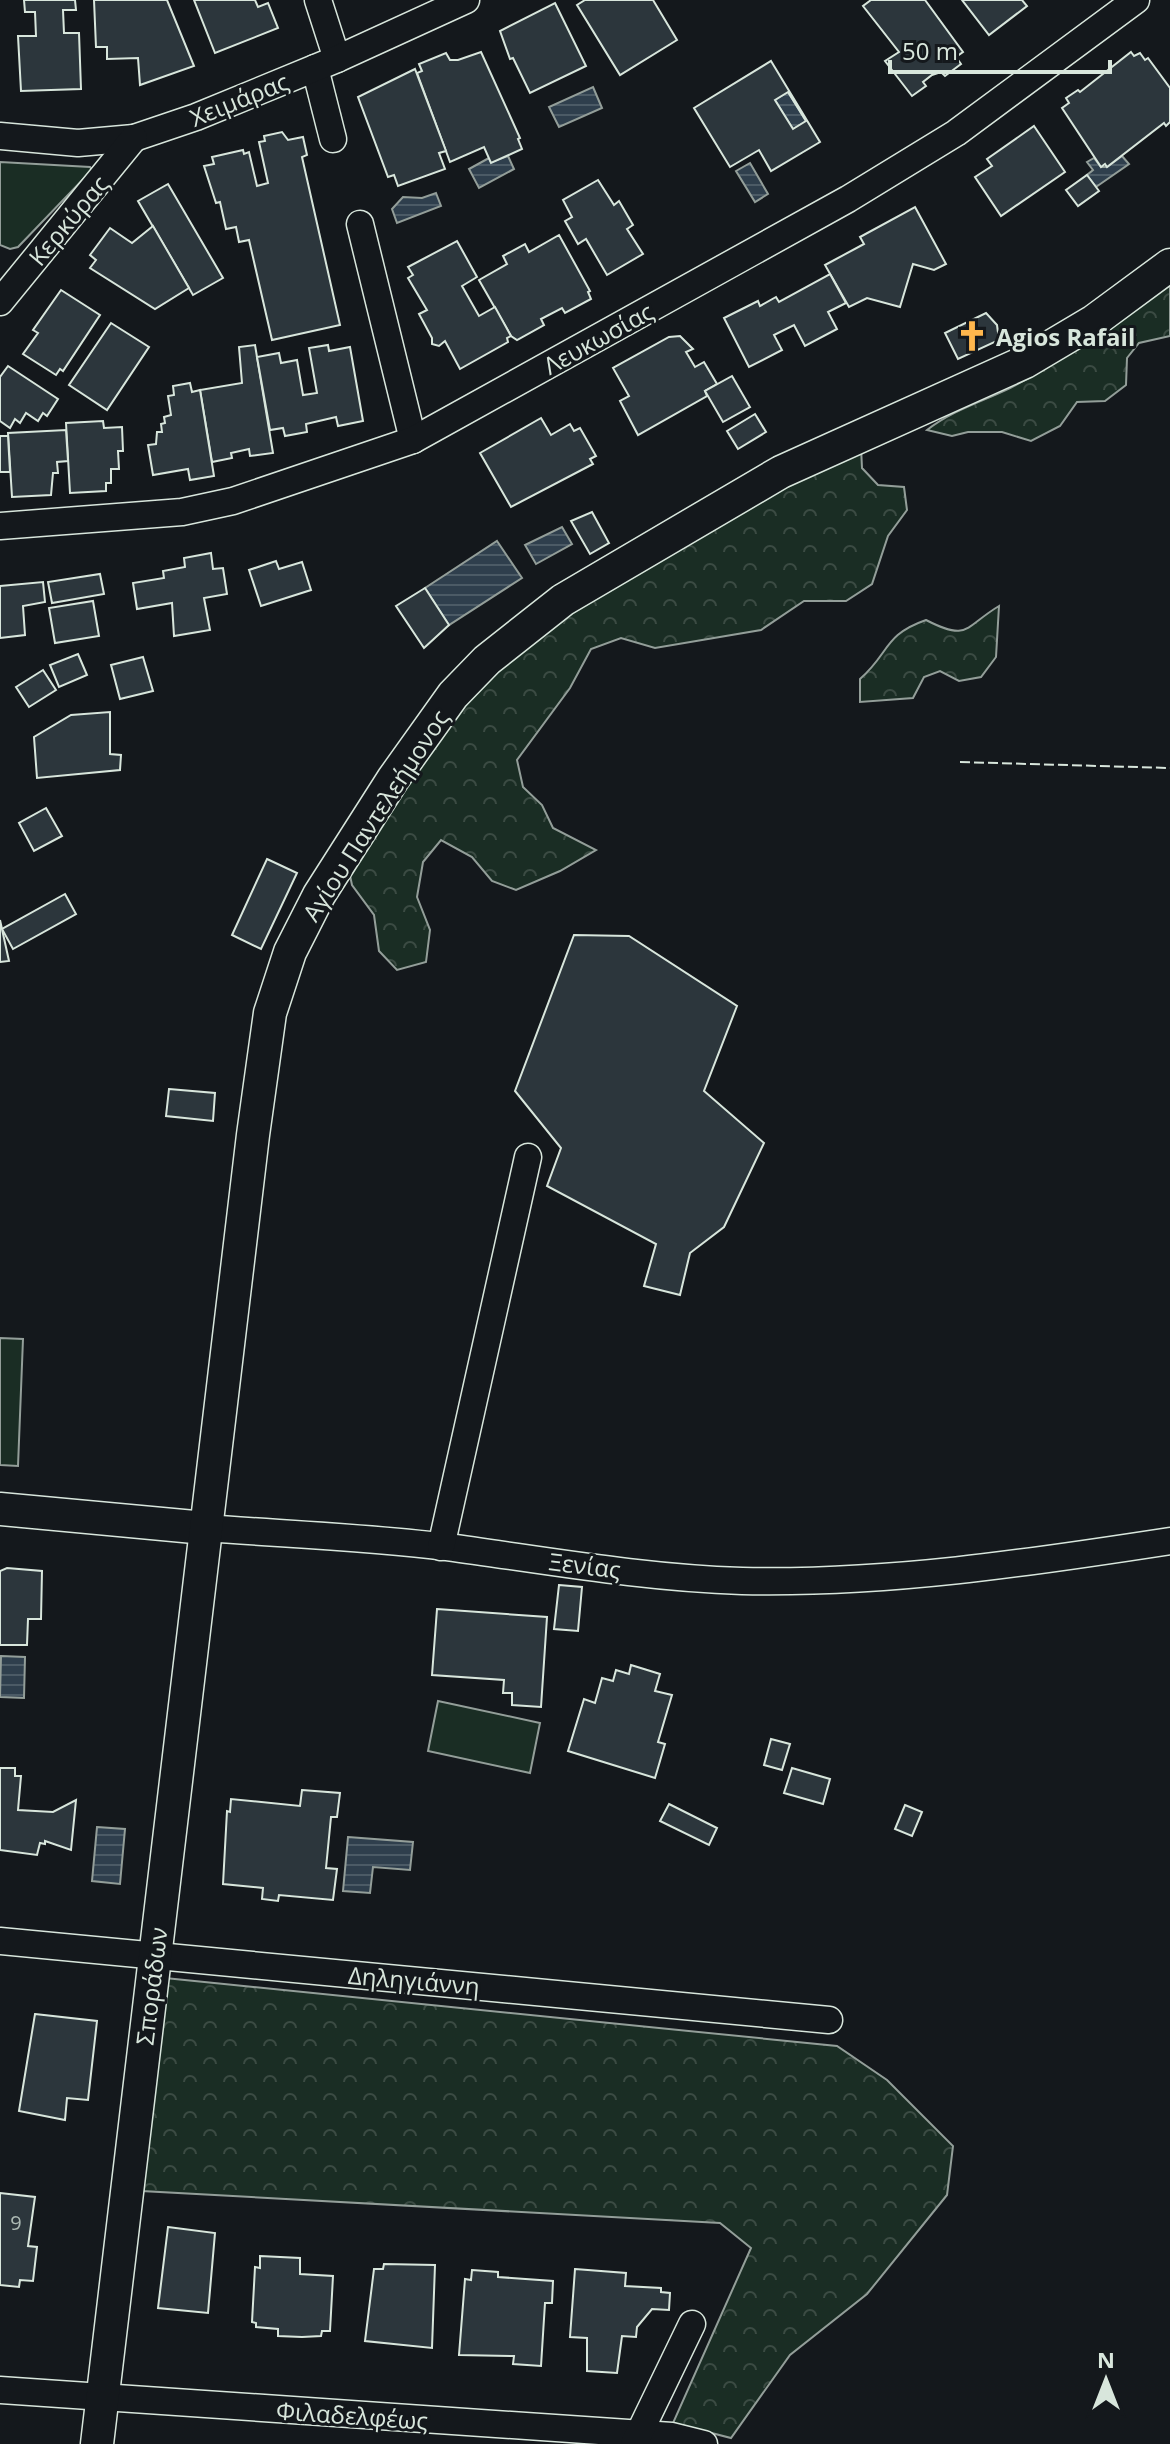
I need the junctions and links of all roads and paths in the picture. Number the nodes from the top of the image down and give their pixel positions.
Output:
1 (318, 0) edge
2 (466, 0) edge
3 (1136, 0) edge
4 (326, 64) junction
5 (0, 136) edge
6 (134, 138) junction
7 (333, 139) dead end
8 (360, 224) dead end
9 (1170, 265) edge
10 (0, 302) edge
11 (413, 440) junction
12 (0, 526) edge
13 (528, 1157) dead end
14 (0, 1509) edge
15 (205, 1528) junction
16 (1170, 1541) edge
17 (441, 1547) junction
18 (0, 1941) edge
19 (154, 1955) junction
20 (829, 2020) dead end
21 (692, 2324) dead end
22 (0, 2390) edge
23 (102, 2399) junction
24 (637, 2439) edge
25 (97, 2444) edge
26 (704, 2444) edge

1 - 4 street
2 - 4 street, Χειμάρας
3 - 11 street, Λευκωσίας
4 - 6 street, Χειμάρας
4 - 7 street
5 - 6 street, Χειμάρας
6 - 10 street, Κερκύρας
8 - 11 street
9 - 15 street, Αγίου Παντελεήμονος
11 - 12 street, Λευκωσίας
13 - 17 street
14 - 15 street, Ξενίας
15 - 17 street, Ξενίας
15 - 19 street, Σποράδων
16 - 17 street, Ξενίας
18 - 19 street, Δηληγιάννη
19 - 20 street, Δηληγιάννη
19 - 23 street, Σποράδων
21 - 24 street
22 - 23 street, Φιλαδελφέως
23 - 24 street, Φιλαδελφέως
23 - 25 street, Σποράδων
24 - 26 street, Φιλαδελφέως

